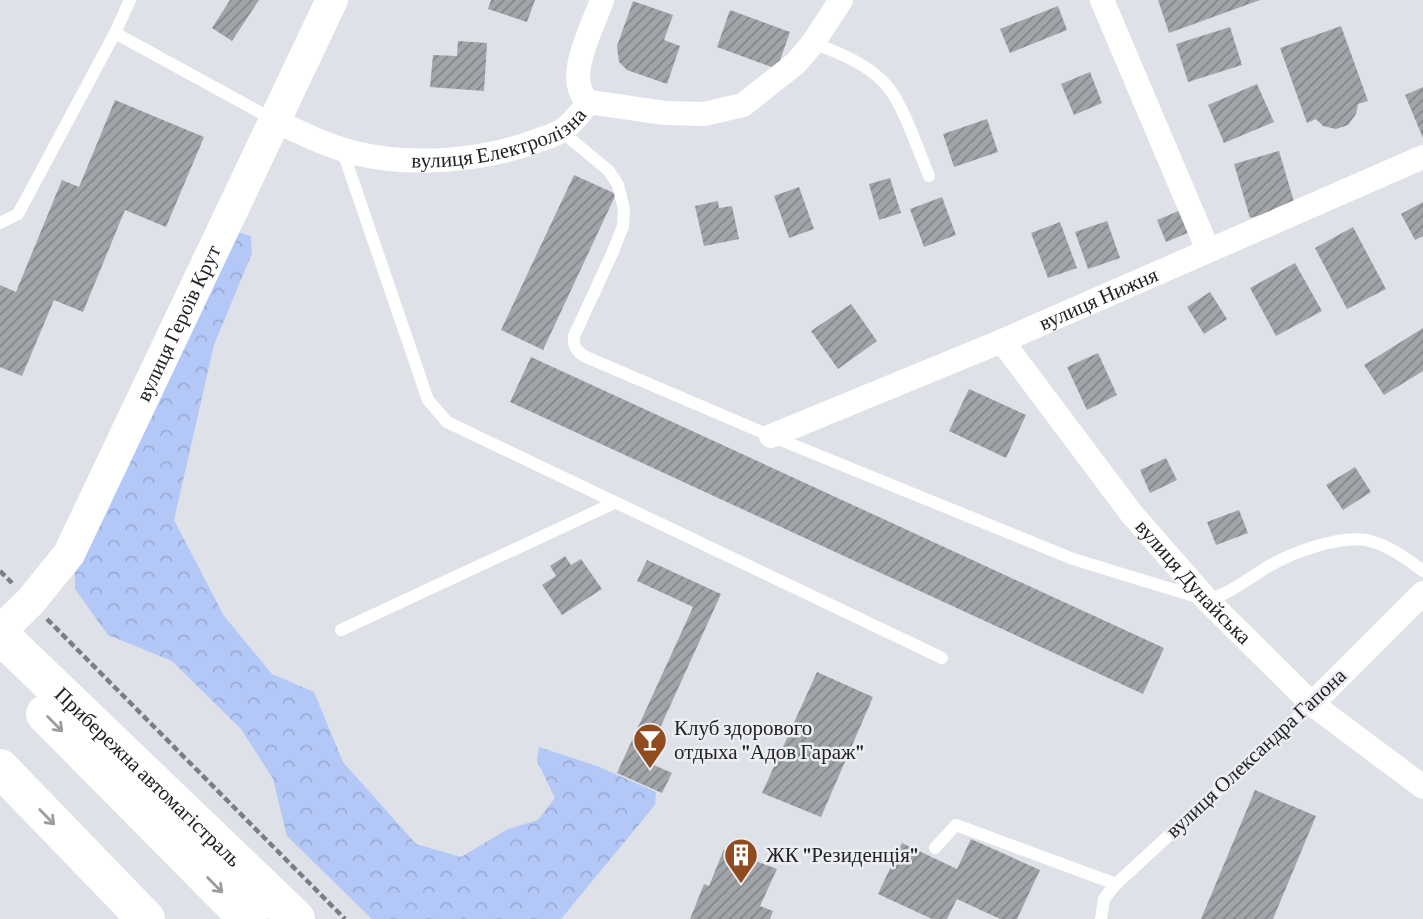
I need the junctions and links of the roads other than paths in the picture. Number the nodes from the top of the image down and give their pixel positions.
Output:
1 (130, 0) edge
2 (332, 0) edge
3 (602, 0) edge
4 (841, 0) edge
5 (1102, 0) edge
6 (116, 33) junction
7 (813, 43) junction
8 (589, 102) junction
9 (275, 121) junction
10 (561, 131) junction
11 (342, 149) junction
12 (1423, 157) edge
13 (929, 176) dead end
14 (0, 223) edge
15 (1208, 250) junction
16 (1002, 341) junction
17 (771, 436) junction
18 (614, 503) junction
19 (1423, 571) edge
20 (1423, 593) edge
21 (1208, 600) junction
22 (341, 630) dead end
23 (0, 633) edge
24 (0, 650) edge
25 (942, 658) dead end
26 (1312, 704) junction
27 (0, 768) edge
28 (1423, 787) edge
29 (935, 848) dead end
30 (1116, 884) junction
31 (146, 919) edge
32 (248, 919) edge
33 (296, 919) edge
34 (1101, 919) edge

1 - 6 lane
2 - 9 street, вулиця Героїв Крут
3 - 8 street
4 - 7 street, вулиця Електролізна
5 - 15 street
6 - 9 lane
6 - 14 lane
7 - 8 street, вулиця Електролізна
7 - 13 lane
8 - 10 street, вулиця Електролізна
9 - 11 street, вулиця Електролізна
9 - 23 street, вулиця Героїв Крут
10 - 11 street, вулиця Електролізна
10 - 17 lane
11 - 18 lane
12 - 15 street, вулиця Нижня
15 - 16 street, вулиця Нижня
16 - 17 street, вулиця Нижня
16 - 21 street, вулиця Дунайська
17 - 21 lane
18 - 22 lane
18 - 25 lane
19 - 21 lane
20 - 26 street, вулиця Олександра Гапона
21 - 26 street, вулиця Дунайська
23 - 33 main road, Прибережна автомагістраль
24 -> 32 main road, Прибережна автомагістраль
26 - 28 street, вулиця Дунайська
26 - 30 lane, вулиця Олександра Гапона
27 -> 31 main road
29 - 30 lane
30 - 34 lane, вулиця Олександра Гапона

